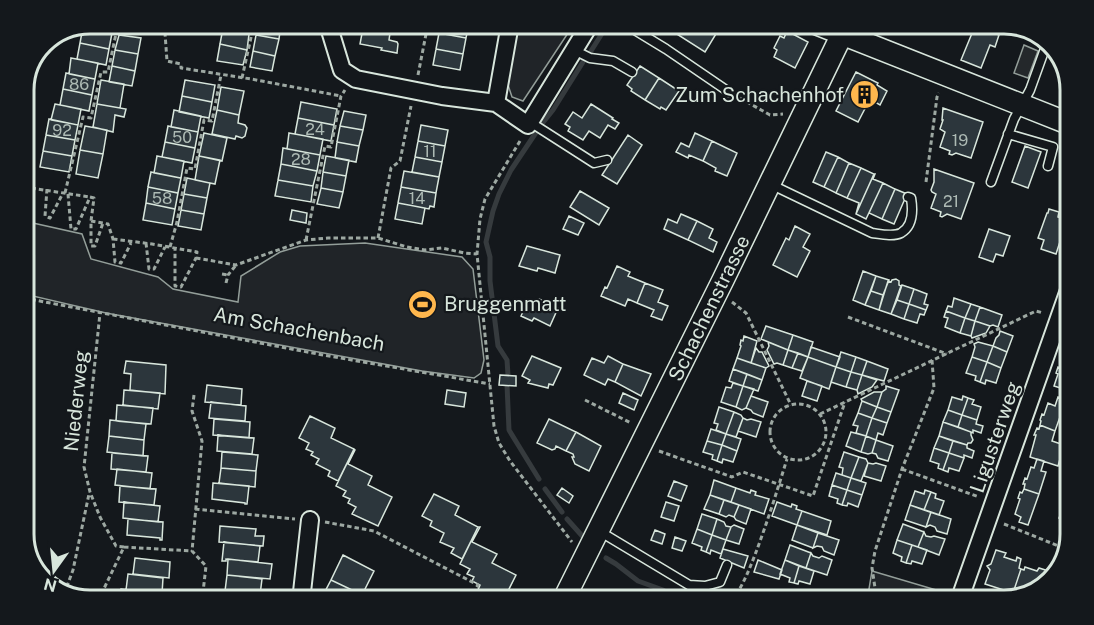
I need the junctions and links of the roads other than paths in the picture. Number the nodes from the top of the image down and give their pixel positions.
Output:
1 (331, 34) edge
2 (508, 34) edge
3 (584, 34) edge
4 (641, 34) edge
5 (842, 34) edge
6 (856, 34) edge
7 (574, 50) junction
8 (1044, 52) edge
9 (632, 72) dead end
10 (729, 92) road end
11 (496, 103) junction
12 (1022, 105) junction
13 (1059, 120) edge
14 (529, 123) junction
15 (1008, 134) junction
16 (607, 160) dead end
17 (1048, 166) dead end
18 (991, 182) dead end
19 (770, 184) junction
20 (908, 197) dead end
21 (1060, 316) edge
22 (310, 520) road end
23 (599, 531) junction
24 (727, 565) dead end
25 (302, 590) edge
26 (569, 590) edge
27 (964, 590) edge

1 - 11 street
2 - 11 street
3 - 7 street
4 - 10 lane
5 - 19 street, Schachenstrasse
6 - 12 street
7 - 9 lane
7 - 14 street
8 - 12 lane
11 - 14 street
12 - 13 street
12 - 15 lane
14 - 16 lane
15 - 17 lane
15 - 18 lane
19 - 20 lane
19 - 23 street, Schachenstrasse
21 - 27 street, Ligusterweg
22 - 25 street
23 - 24 lane
23 - 26 street, Schachenstrasse

